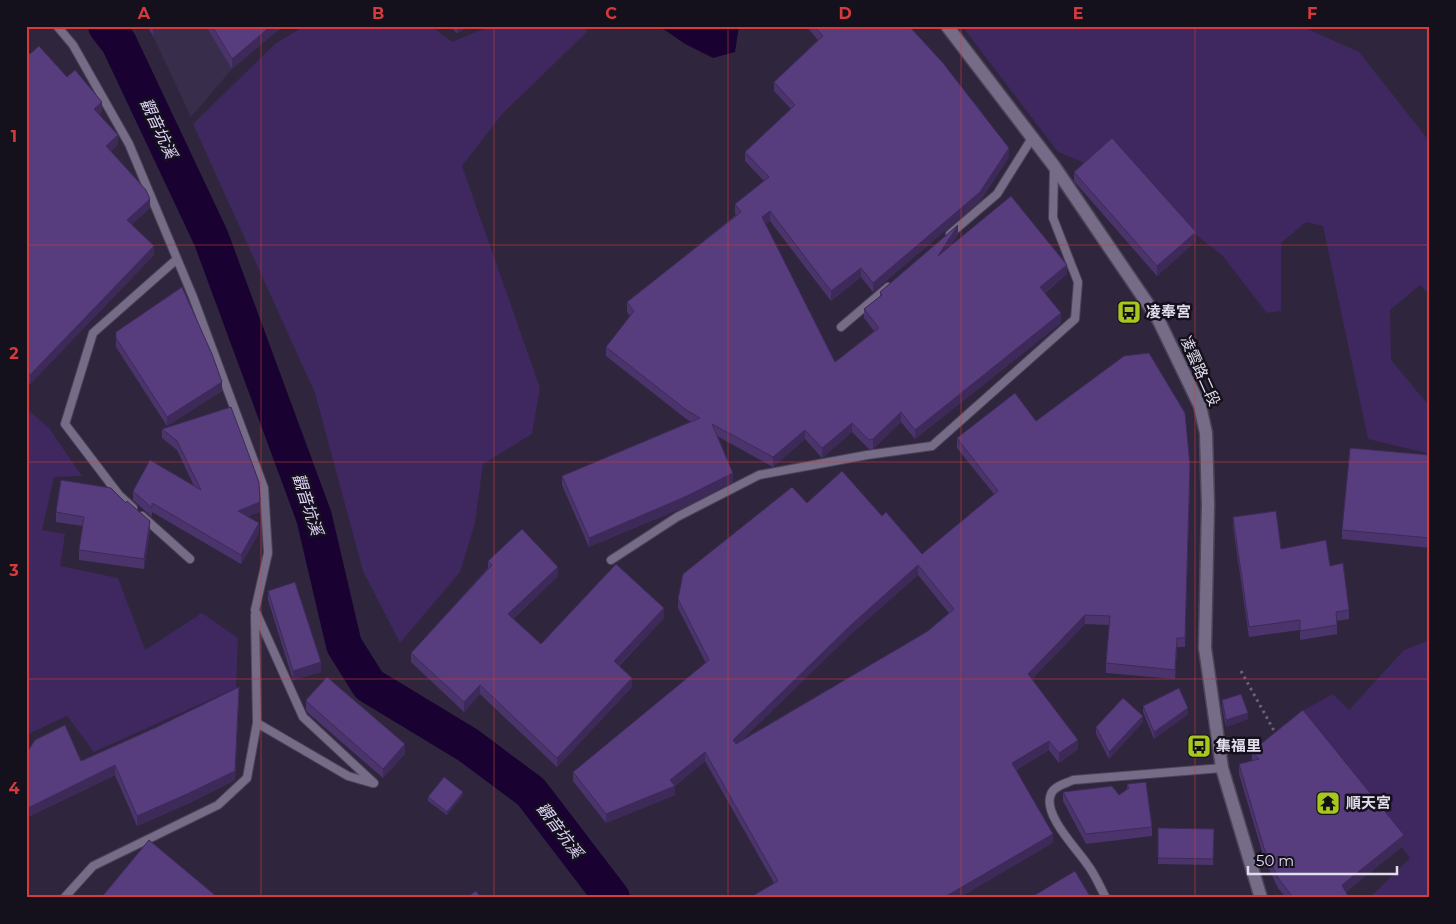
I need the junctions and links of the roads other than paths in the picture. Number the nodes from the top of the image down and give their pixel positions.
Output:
1 (57, 26) edge
2 (948, 26) edge
3 (1032, 138) junction
4 (1054, 166) junction
5 (945, 239) edge
6 (177, 259) junction
7 (893, 283) edge
8 (841, 327) dead end
9 (190, 559) dead end
10 (610, 560) dead end
11 (255, 610) junction
12 (257, 723) junction
13 (1222, 768) junction
14 (64, 898) edge
15 (1106, 898) edge
16 (1261, 898) edge

1 - 6 lane
2 - 3 street, 凌雲路二段
3 - 4 street, 凌雲路二段
3 - 5 lane
4 - 10 lane
4 - 13 street, 凌雲路二段
6 - 9 lane
6 - 11 lane
7 - 8 lane
11 - 12 lane
11 - 12 lane
12 - 14 lane
13 - 15 lane
13 - 16 street, 凌雲路二段

